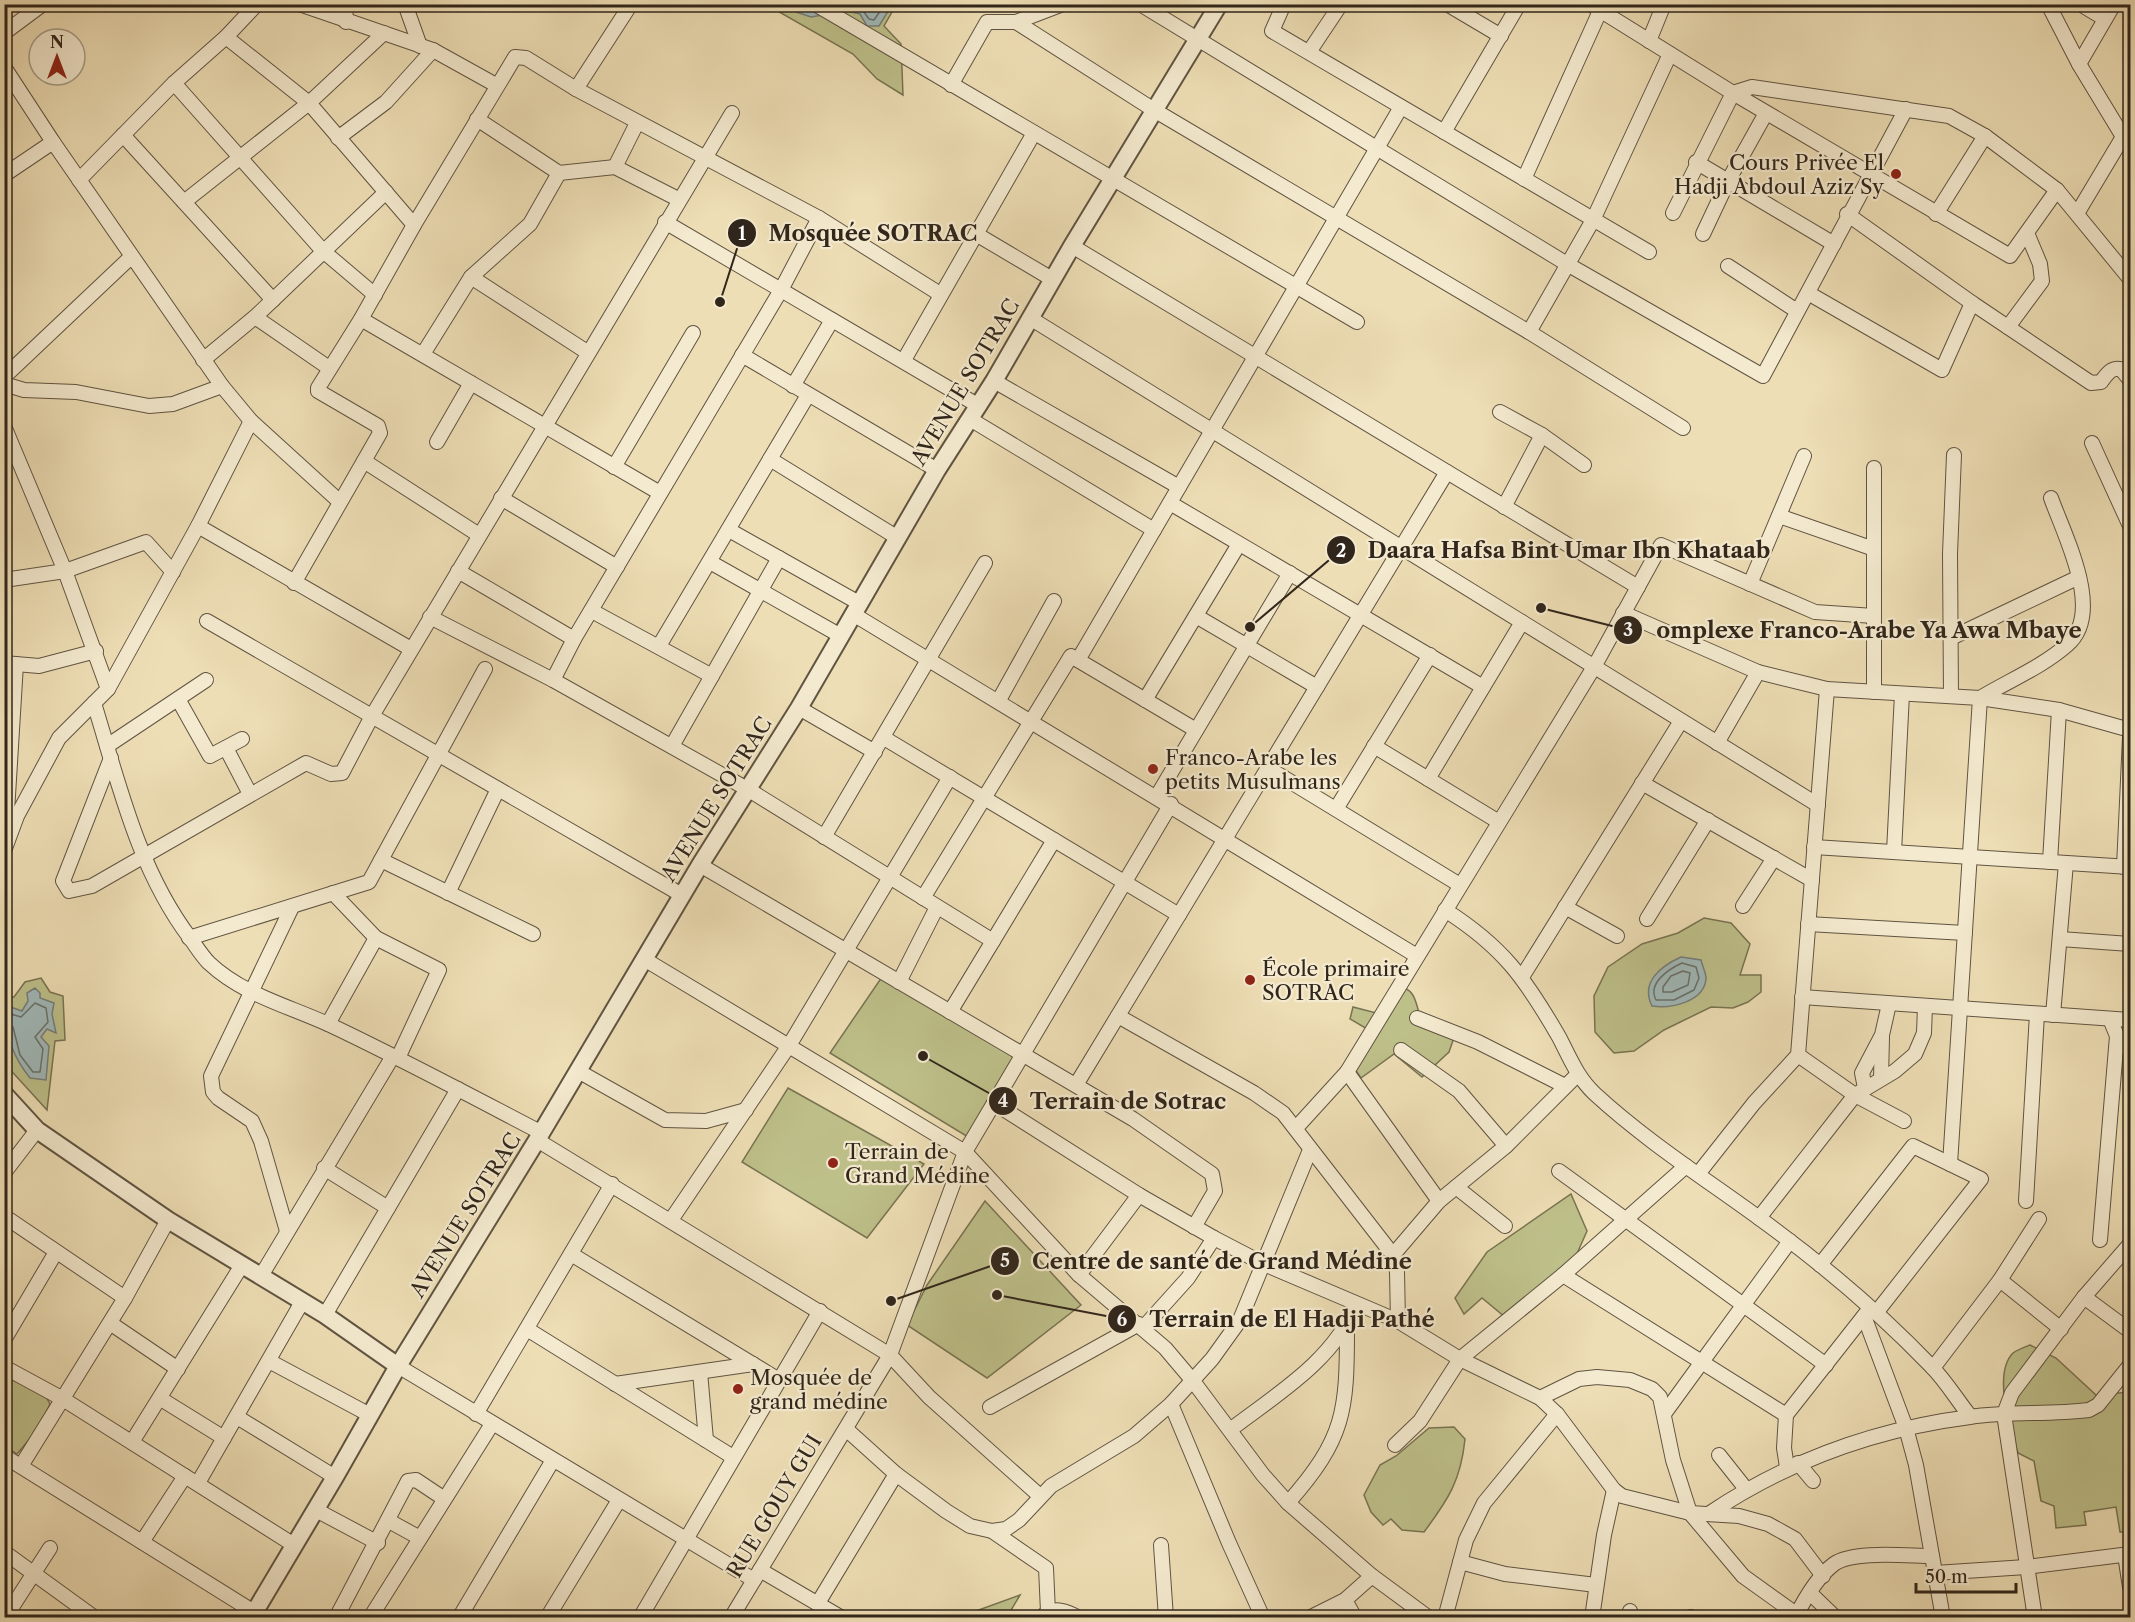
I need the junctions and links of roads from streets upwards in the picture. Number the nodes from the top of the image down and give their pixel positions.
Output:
1 (43, 4) edge
2 (257, 4) edge
3 (299, 4) edge
4 (345, 4) edge
5 (405, 4) edge
6 (631, 4) edge
7 (815, 4) edge
8 (1063, 4) edge
9 (1140, 4) edge
10 (1219, 4) edge
11 (1284, 4) edge
12 (1341, 4) edge
13 (1447, 4) edge
14 (1519, 4) edge
15 (1664, 4) edge
16 (2048, 4) edge
17 (2080, 4) edge
18 (2114, 4) edge
19 (1595, 8) edge
20 (2105, 19) junction
21 (346, 22) junction
22 (1016, 22) junction
23 (4, 33) edge
24 (384, 33) junction
25 (1501, 36) junction
26 (226, 37) junction
27 (1197, 39) junction
28 (1649, 41) junction
29 (427, 48) junction
30 (1309, 52) junction
31 (1670, 54) junction
32 (2079, 64) junction
33 (4, 67) edge
34 (174, 83) junction
35 (496, 85) junction
36 (951, 85) junction
37 (576, 89) junction
38 (1733, 93) junction
39 (309, 103) junction
40 (1401, 106) junction
41 (1906, 109) junction
42 (1154, 110) junction
43 (732, 112) dead end
44 (1766, 113) junction
45 (477, 119) junction
46 (638, 123) junction
47 (2126, 130) edge
48 (1444, 132) junction
49 (1034, 133) junction
50 (123, 135) junction
51 (1985, 136) junction
52 (338, 138) junction
53 (53, 142) junction
54 (1377, 147) junction
55 (704, 156) junction
56 (240, 158) junction
57 (1696, 162) junction
58 (615, 167) junction
59 (560, 172) junction
60 (1869, 174) junction
61 (4, 175) edge
62 (1524, 178) junction
63 (1112, 179) junction
64 (79, 180) junction
65 (1728, 181) junction
66 (2057, 190) junction
67 (386, 192) junction
68 (678, 199) junction
69 (184, 202) junction
70 (1673, 213) dead end
71 (2078, 213) junction
72 (1847, 214) junction
73 (1936, 214) junction
74 (819, 218) junction
75 (1336, 218) junction
76 (1593, 220) junction
77 (665, 222) junction
78 (414, 225) junction
79 (2027, 233) junction
80 (976, 234) junction
81 (1703, 234) dead end
82 (1834, 244) junction
83 (1072, 246) junction
84 (324, 251) junction
85 (1649, 252) dead end
86 (131, 257) junction
87 (1567, 264) junction
88 (1728, 266) dead end
89 (471, 277) junction
90 (1052, 279) junction
91 (2130, 279) edge
92 (1296, 288) junction
93 (781, 290) junction
94 (1808, 293) junction
95 (940, 294) junction
96 (375, 295) junction
97 (273, 300) junction
98 (1972, 303) junction
99 (1797, 311) junction
100 (255, 317) junction
101 (1030, 318) junction
102 (361, 319) junction
103 (832, 320) junction
104 (1357, 322) dead end
105 (2008, 327) junction
106 (1528, 332) junction
107 (693, 333) dead end
108 (587, 352) junction
109 (423, 354) junction
110 (742, 355) junction
111 (1255, 357) junction
112 (203, 360) junction
113 (904, 360) junction
114 (329, 368) junction
115 (4, 376) edge
116 (2130, 380) edge
117 (994, 381) junction
118 (471, 383) junction
119 (4, 384) edge
120 (222, 386) junction
121 (793, 386) junction
122 (808, 395) junction
123 (974, 412) junction
124 (1500, 412) dead end
125 (251, 421) junction
126 (4, 426) edge
127 (544, 426) junction
128 (1683, 428) dead end
129 (1212, 430) junction
130 (1542, 435) junction
131 (436, 442) dead end
132 (2092, 443) dead end
133 (1954, 455) dead end
134 (1804, 456) dead end
135 (770, 459) junction
136 (364, 461) junction
137 (1584, 465) dead end
138 (614, 466) junction
139 (1874, 468) dead end
140 (938, 470) junction
141 (1447, 472) junction
142 (1179, 487) junction
143 (660, 494) junction
144 (501, 498) junction
145 (2051, 498) dead end
146 (340, 502) junction
147 (1170, 503) junction
148 (1504, 507) junction
149 (1779, 516) junction
150 (198, 526) junction
151 (2130, 526) edge
152 (729, 530) junction
153 (1154, 530) junction
154 (479, 535) junction
155 (898, 538) junction
156 (1239, 544) junction
157 (1401, 548) junction
158 (1874, 549) junction
159 (780, 558) junction
160 (710, 562) junction
161 (985, 563) dead end
162 (617, 567) junction
163 (65, 570) junction
164 (458, 570) junction
165 (173, 572) junction
166 (1290, 573) junction
167 (2079, 577) junction
168 (4, 580) edge
169 (294, 583) junction
170 (1750, 584) junction
171 (1638, 587) junction
172 (761, 591) junction
173 (1054, 601) dead end
174 (856, 608) junction
175 (592, 611) junction
176 (1623, 613) junction
177 (1361, 615) junction
178 (1196, 616) junction
179 (1874, 616) junction
180 (430, 617) junction
181 (207, 621) dead end
182 (1522, 622) junction
183 (841, 636) junction
184 (1951, 638) junction
185 (574, 639) junction
186 (1247, 645) junction
187 (659, 646) junction
188 (411, 649) junction
189 (96, 651) junction
190 (1430, 655) junction
191 (929, 659) junction
192 (1078, 660) junction
193 (10, 664) edge
194 (1594, 667) junction
195 (485, 669) dead end
196 (1758, 672) junction
197 (712, 676) junction
198 (206, 680) dead end
199 (553, 680) junction
200 (1317, 687) junction
201 (1483, 687) junction
202 (108, 689) junction
203 (1827, 689) junction
204 (1874, 692) junction
205 (1902, 694) junction
206 (1951, 696) junction
207 (1980, 698) junction
208 (178, 699) junction
209 (999, 700) junction
210 (1145, 700) junction
211 (94, 703) junction
212 (799, 708) junction
213 (2059, 710) junction
214 (372, 716) junction
215 (1032, 721) junction
216 (1681, 721) junction
217 (1196, 730) junction
218 (2130, 730) edge
219 (2130, 736) edge
220 (884, 738) junction
221 (242, 739) dead end
222 (1716, 743) junction
223 (672, 746) junction
224 (1374, 746) junction
225 (226, 748) junction
226 (109, 752) junction
227 (875, 752) junction
228 (438, 754) junction
229 (1268, 768) junction
230 (950, 777) junction
231 (1428, 779) junction
232 (1642, 783) junction
233 (498, 789) junction
234 (749, 790) junction
235 (250, 794) junction
236 (1157, 796) junction
237 (984, 798) junction
238 (1171, 804) junction
239 (1818, 806) junction
240 (1336, 810) junction
241 (9, 814) edge
242 (1708, 820) junction
243 (1499, 822) junction
244 (824, 837) junction
245 (1226, 838) junction
246 (1054, 840) junction
247 (1814, 847) junction
248 (4, 851) edge
249 (1894, 852) junction
250 (142, 856) junction
251 (1970, 857) junction
252 (1774, 858) junction
253 (381, 860) junction
254 (2050, 862) junction
255 (2066, 863) junction
256 (700, 866) junction
257 (2127, 867) edge
258 (890, 878) junction
259 (1812, 880) junction
260 (1125, 882) junction
261 (1460, 885) junction
262 (333, 893) junction
263 (448, 893) junction
264 (682, 895) junction
265 (923, 898) junction
266 (1743, 906) dead end
267 (292, 907) junction
268 (938, 907) junction
269 (1565, 908) junction
270 (1445, 910) junction
271 (1179, 915) junction
272 (1647, 919) dead end
273 (1808, 924) junction
274 (1965, 933) junction
275 (533, 934) dead end
276 (1617, 936) dead end
277 (189, 938) junction
278 (376, 938) junction
279 (2060, 939) junction
280 (993, 940) junction
281 (2130, 944) edge
282 (846, 951) junction
283 (1417, 956) junction
284 (644, 959) junction
285 (1522, 977) junction
286 (899, 982) junction
287 (250, 992) junction
288 (1802, 997) junction
289 (1889, 1004) junction
290 (1925, 1006) junction
291 (1961, 1008) junction
292 (950, 1012) junction
293 (2037, 1014) junction
294 (2053, 1015) junction
295 (1118, 1016) junction
296 (1417, 1018) dead end
297 (2110, 1019) junction
298 (2130, 1020) edge
299 (328, 1024) junction
300 (1882, 1035) junction
301 (2117, 1036) junction
302 (790, 1044) junction
303 (1401, 1050) dead end
304 (2130, 1052) edge
305 (1023, 1054) junction
306 (1798, 1055) junction
307 (395, 1057) junction
308 (578, 1071) junction
309 (1347, 1072) junction
310 (1577, 1075) junction
311 (1881, 1078) junction
312 (1076, 1085) junction
313 (1565, 1086) junction
314 (458, 1089) junction
315 (1860, 1091) junction
316 (4, 1094) edge
317 (994, 1103) junction
318 (746, 1110) junction
319 (1904, 1121) dead end
320 (1296, 1128) junction
321 (36, 1130) junction
322 (539, 1136) junction
323 (1506, 1146) junction
324 (1310, 1150) junction
325 (965, 1152) junction
326 (1950, 1164) junction
327 (1686, 1166) junction
328 (324, 1168) junction
329 (1558, 1171) dead end
330 (4, 1173) edge
331 (1698, 1174) junction
332 (612, 1184) junction
333 (1456, 1187) junction
334 (1139, 1195) junction
335 (2026, 1201) dead end
336 (1439, 1202) junction
337 (388, 1208) junction
338 (4, 1216) edge
339 (1759, 1218) junction
340 (2039, 1219) dead end
341 (168, 1220) junction
342 (671, 1220) junction
343 (1626, 1220) junction
344 (1505, 1226) dead end
345 (1194, 1227) junction
346 (287, 1231) junction
347 (1214, 1238) junction
348 (2100, 1240) dead end
349 (1790, 1241) junction
350 (2130, 1244) edge
351 (56, 1252) junction
352 (571, 1254) junction
353 (1393, 1255) junction
354 (1264, 1264) junction
355 (242, 1265) junction
356 (1820, 1265) junction
357 (1079, 1275) junction
358 (1563, 1275) junction
359 (261, 1276) junction
360 (2000, 1280) junction
361 (125, 1298) junction
362 (2084, 1298) junction
363 (302, 1302) junction
364 (1744, 1304) junction
365 (1356, 1305) junction
366 (820, 1311) junction
367 (1870, 1312) junction
368 (325, 1315) junction
369 (1398, 1321) junction
370 (110, 1323) junction
371 (1141, 1326) junction
372 (1347, 1327) junction
373 (527, 1329) junction
374 (2061, 1329) junction
375 (2130, 1330) edge
376 (4, 1340) edge
377 (890, 1355) junction
378 (1460, 1359) junction
379 (269, 1361) junction
380 (1702, 1362) junction
381 (753, 1364) junction
382 (1826, 1365) junction
383 (2130, 1365) edge
384 (398, 1366) junction
385 (4, 1367) edge
386 (178, 1368) junction
387 (1933, 1368) junction
388 (700, 1372) junction
389 (779, 1380) junction
390 (1193, 1381) junction
391 (615, 1384) junction
392 (1540, 1398) junction
393 (63, 1399) junction
394 (161, 1399) junction
395 (1172, 1404) junction
396 (990, 1407) dead end
397 (477, 1414) junction
398 (1557, 1414) junction
399 (1664, 1414) junction
400 (2004, 1414) junction
401 (370, 1415) junction
402 (1786, 1415) junction
403 (1970, 1416) junction
404 (237, 1417) junction
405 (492, 1424) junction
406 (1906, 1428) junction
407 (846, 1429) junction
408 (1230, 1430) junction
409 (224, 1438) junction
410 (706, 1440) junction
411 (132, 1442) junction
412 (1395, 1445) dead end
413 (1719, 1455) dead end
414 (4, 1456) edge
415 (734, 1457) junction
416 (554, 1460) junction
417 (1792, 1465) junction
418 (21, 1466) junction
419 (896, 1474) junction
420 (185, 1476) junction
421 (335, 1477) junction
422 (1813, 1481) dead end
423 (198, 1483) junction
424 (1746, 1489) junction
425 (1614, 1490) junction
426 (1040, 1496) junction
427 (443, 1498) junction
428 (619, 1500) junction
429 (1288, 1503) junction
430 (315, 1510) junction
431 (1690, 1513) junction
432 (1710, 1513) junction
433 (389, 1521) junction
434 (992, 1531) junction
435 (420, 1538) junction
436 (685, 1540) junction
437 (142, 1542) junction
438 (378, 1543) junction
439 (294, 1545) junction
440 (1161, 1545) dead end
441 (50, 1548) dead end
442 (4, 1552) edge
443 (2128, 1554) edge
444 (1932, 1556) junction
445 (1460, 1562) junction
446 (2026, 1567) junction
447 (34, 1572) junction
448 (1935, 1573) junction
449 (757, 1575) junction
450 (1372, 1575) junction
451 (1823, 1576) junction
452 (1596, 1585) junction
453 (2130, 1587) edge
454 (1810, 1593) junction
455 (1345, 1600) junction
456 (821, 1609) edge
457 (252, 1615) edge
458 (1044, 1616) edge
459 (1795, 1616) edge
460 (5, 1617) edge
461 (95, 1617) edge
462 (336, 1617) edge
463 (370, 1617) edge
464 (459, 1617) edge
465 (547, 1617) edge
466 (639, 1617) edge
467 (732, 1617) edge
468 (842, 1617) edge
469 (1079, 1617) edge
470 (1166, 1617) edge
471 (1263, 1617) edge
472 (1309, 1617) edge
473 (1355, 1617) edge
474 (1429, 1617) edge
475 (1445, 1617) edge
476 (1592, 1617) edge
477 (1836, 1617) edge
478 (1943, 1617) edge
479 (2035, 1617) edge

1 - 23 street
2 - 26 street
3 - 21 street
4 - 21 street
5 - 29 street
6 - 37 street
7 - 36 street
8 - 22 street
9 - 27 street
10 - 27 street, AVENUE SOTRAC
11 - 30 street
12 - 30 street
13 - 25 street
14 - 25 street
15 - 28 street
16 - 32 street
17 - 20 street
18 - 20 street
19 - 28 street
19 - 62 street
20 - 32 street
21 - 24 street
22 - 36 street
22 - 42 street
24 - 29 street
24 - 39 street
25 - 48 street
26 - 34 street
26 - 39 street
27 - 42 street, AVENUE SOTRAC
27 - 54 street
28 - 31 street
29 - 35 street
29 - 52 street
30 - 40 street
31 - 38 street
31 - 76 street
32 - 47 street
33 - 53 street
34 - 50 street
34 - 56 street
35 - 37 street
35 - 45 street
36 - 49 street
37 - 46 street
38 - 41 street
38 - 44 street
38 - 57 street
39 - 52 street
39 - 56 street
40 - 48 street
40 - 54 street
41 - 51 street
41 - 60 street
42 - 63 street, AVENUE SOTRAC
42 - 75 street
43 - 55 street
44 - 60 street
44 - 65 street
45 - 59 street
45 - 78 street
46 - 55 street
46 - 58 street
47 - 71 street
48 - 62 street
49 - 63 street
49 - 80 street
50 - 64 street
50 - 69 street
51 - 66 street
51 - 73 street
52 - 67 street
53 - 61 street
53 - 64 street
54 - 75 street
54 - 87 street
55 - 68 street
55 - 74 street
56 - 69 street
56 - 84 street
57 - 65 street
57 - 70 street
58 - 59 street
58 - 68 street
59 - 89 street
60 - 72 street
60 - 73 street
62 - 76 street
63 - 83 street, AVENUE SOTRAC
63 - 92 street
64 - 86 street
65 - 81 street
65 - 82 street
66 - 71 street
66 - 79 street
67 - 78 street
67 - 84 street
68 - 77 street
69 - 97 street
71 - 91 street
72 - 82 street
72 - 98 street
73 - 79 street
74 - 93 street
74 - 95 street
75 - 92 street
75 - 106 street
76 - 85 street
76 - 87 street
77 - 93 street
77 - 108 street
78 - 96 street
79 - 105 street
80 - 90 street
80 - 95 street
82 - 94 street
83 - 90 street, AVENUE SOTRAC
83 - 111 street
84 - 96 street
84 - 97 street
86 - 112 street
86 - 115 street
87 - 99 street
87 - 106 street
88 - 99 street
89 - 108 street
89 - 109 street
90 - 101 street, AVENUE SOTRAC
92 - 104 street
92 - 111 street
93 - 103 street
93 - 110 street
94 - 98 street
94 - 99 street
95 - 113 street
96 - 102 street
97 - 100 street
98 - 105 street
100 - 112 street
100 - 114 street
101 - 117 street, AVENUE SOTRAC
101 - 129 street
102 - 109 street
102 - 114 street
103 - 113 street
103 - 121 street
105 - 116 street
106 - 128 street
107 - 138 street
108 - 127 street
109 - 118 street
110 - 121 street
110 - 143 street
111 - 129 street
111 - 141 street
112 - 120 street
113 - 123 street
114 - 136 street
117 - 123 street, AVENUE SOTRAC
117 - 142 street
118 - 127 street
118 - 131 street
119 - 120 street
120 - 125 street
121 - 122 street
122 - 135 street
122 - 140 street
123 - 140 street, AVENUE SOTRAC
123 - 153 street
124 - 130 street
125 - 146 street
125 - 150 street
126 - 163 street
127 - 138 street
127 - 144 street
129 - 142 street
129 - 157 street
130 - 137 street
130 - 148 street
132 - 151 street
133 - 184 street
134 - 149 street
135 - 152 street
135 - 155 street
136 - 146 street
136 - 154 street
138 - 143 street
139 - 158 street
140 - 155 street, AVENUE SOTRAC
141 - 148 street
141 - 157 street
142 - 147 street
143 - 162 street
144 - 154 street
144 - 162 street
145 - 167 street
146 - 169 street
147 - 153 street
147 - 156 street
148 - 171 street
149 - 158 street
149 - 170 street
150 - 165 street
150 - 169 street
152 - 159 street
152 - 160 street
153 - 192 street
154 - 164 street
155 - 174 street, AVENUE SOTRAC
156 - 166 street
156 - 178 street
157 - 177 street
157 - 182 street
158 - 179 street
159 - 172 street
159 - 174 street
160 - 172 street
160 - 187 street
161 - 191 street
162 - 175 street
163 - 165 street
163 - 168 street
163 - 189 street
164 - 180 street
164 - 185 street
165 - 202 street
166 - 177 street
166 - 186 street
167 - 184 street
167 - 207 street
169 - 188 street
170 - 171 street
170 - 179 street
171 - 176 street
172 - 183 street
172 - 197 street
173 - 209 street
174 - 183 street, AVENUE SOTRAC
174 - 191 street
175 - 185 street
175 - 187 street
176 - 194 street
176 - 196 street
177 - 190 street
177 - 200 street
178 - 186 street
178 - 210 street
179 - 204 street
180 - 188 street
180 - 199 street
181 - 214 street
182 - 194 street
182 - 201 street
183 - 212 street, AVENUE SOTRAC
184 - 206 street
185 - 199 street
186 - 200 street
186 - 217 street
187 - 197 street
188 - 214 street
189 - 193 street
189 - 202 street
190 - 201 street
190 - 224 street
191 - 209 street
191 - 220 street
192 - 210 street
192 - 215 street
193 - 241 street
194 - 216 street
194 - 243 street
195 - 228 street
196 - 203 street
196 - 222 street
197 - 223 street
198 - 208 street
199 - 223 street
200 - 229 street
201 - 231 street
202 - 211 street
203 - 204 street
203 - 239 street
204 - 205 street
205 - 206 street
205 - 249 street
206 - 207 street
207 - 213 street
207 - 251 street
208 - 225 street
208 - 226 street
209 - 215 street
210 - 217 street
211 - 226 street
211 - 241 street
212 - 227 street
212 - 234 street, AVENUE SOTRAC
213 - 218 street
213 - 254 street
214 - 228 street
214 - 235 street
215 - 236 street
215 - 237 street
216 - 222 street
216 - 232 street
217 - 236 street
219 - 257 street
220 - 227 street
220 - 230 street
221 - 225 street
222 - 239 street
223 - 234 street
224 - 231 street
224 - 240 street
225 - 235 street
226 - 250 street
226 - 250 street
227 - 244 street
228 - 233 street
228 - 253 street
229 - 240 street
229 - 245 street
230 - 237 street
230 - 258 street
231 - 243 street
232 - 242 street
232 - 269 street
233 - 263 street
233 - 264 street
234 - 244 street
234 - 256 street, AVENUE SOTRAC
235 - 250 street
236 - 238 street
237 - 246 street
237 - 265 street
238 - 245 street
238 - 260 street, RUE GOUY GUI
239 - 247 street
240 - 261 street
241 - 248 street
242 - 252 street
242 - 272 street
243 - 261 street
244 - 258 street
245 - 271 street
245 - 283 street
246 - 260 street
246 - 280 street
247 - 249 street
247 - 259 street
249 - 251 street
250 - 277 street
251 - 254 street
251 - 274 street
252 - 259 street
252 - 266 street
253 - 262 street
253 - 263 street
254 - 255 street
255 - 257 street
255 - 279 street
256 - 264 street, AVENUE SOTRAC
256 - 282 street
258 - 265 street
258 - 282 street
259 - 273 street
260 - 271 street
260 - 305 street, RUE GOUY GUI
261 - 270 street
262 - 267 street
262 - 278 street
263 - 275 street
264 - 284 street, AVENUE SOTRAC
265 - 268 street
267 - 277 street
267 - 287 street
268 - 280 street
268 - 286 street
269 - 276 street
269 - 285 street
270 - 283 street
270 - 285 street
271 - 295 street
273 - 274 street
273 - 288 street
274 - 291 street
277 - 287 street
278 - 299 street
278 - 307 street
279 - 281 street
279 - 294 street
280 - 292 street
282 - 286 street
282 - 302 street
283 - 309 street
284 - 302 street
284 - 308 street, AVENUE SOTRAC
285 - 310 street
286 - 292 street
287 - 299 street
287 - 346 street
288 - 289 street
288 - 306 street
289 - 290 street
289 - 300 street
290 - 291 street
290 - 311 street
291 - 293 street
291 - 326 street
292 - 305 street
293 - 294 street
293 - 335 street
294 - 297 street
295 - 312 street
295 - 320 street
296 - 313 street
297 - 298 street
297 - 301 street
299 - 307 street
300 - 311 street
300 - 315 street
301 - 304 street
301 - 348 street
302 - 318 street
302 - 325 street
303 - 323 street
305 - 312 street
305 - 317 street, RUE GOUY GUI
306 - 315 street
306 - 331 street
307 - 314 street
307 - 328 street
308 - 318 street
308 - 322 street, AVENUE SOTRAC
309 - 320 street
309 - 336 street
310 - 313 street
310 - 327 street
311 - 315 street
312 - 345 street
313 - 323 street
314 - 322 street
314 - 337 street
315 - 319 street
315 - 339 street
316 - 321 street
317 - 325 street, RUE GOUY GUI
317 - 334 street
318 - 342 street
320 - 324 street
321 - 330 street
321 - 341 street
322 - 332 street
322 - 384 street, AVENUE SOTRAC
323 - 333 street
324 - 353 street
324 - 354 street
325 - 357 street
325 - 377 street, RUE GOUY GUI
326 - 356 street
326 - 367 street
327 - 331 street
327 - 343 street
328 - 337 street
328 - 346 street
329 - 343 street
331 - 339 street
332 - 342 street
332 - 352 street
333 - 336 street
333 - 344 street
334 - 345 street
334 - 357 street
336 - 353 street
337 - 368 street
338 - 351 street
339 - 349 street
340 - 360 street
341 - 355 street
341 - 361 street
342 - 366 street
343 - 358 street
343 - 364 street
345 - 347 street
346 - 359 street
347 - 354 street
347 - 371 street
349 - 356 street
349 - 364 street
350 - 362 street
351 - 361 street
351 - 376 street
352 - 373 street
352 - 381 street
353 - 369 street
354 - 365 street
354 - 390 street
355 - 359 street
355 - 386 street
356 - 367 street
357 - 371 street
358 - 378 street
358 - 380 street
359 - 363 street
360 - 374 street
360 - 387 street
361 - 370 street
362 - 374 street
362 - 375 street
363 - 368 street
363 - 379 street
364 - 380 street
364 - 382 street
365 - 369 street
365 - 372 street
366 - 377 street
366 - 389 street
367 - 382 street
367 - 387 street
367 - 406 street
368 - 384 street
369 - 378 street
370 - 386 street
370 - 393 street
371 - 390 street
371 - 396 street
372 - 408 street
372 - 429 street
373 - 391 street
373 - 397 street
374 - 400 street
377 - 407 street, RUE GOUY GUI
377 - 426 street
378 - 392 street
378 - 412 street
379 - 401 street
379 - 404 street
380 - 399 street
380 - 402 street
381 - 388 street
381 - 389 street
382 - 402 street
383 - 400 street
384 - 397 street
384 - 401 street, AVENUE SOTRAC
385 - 393 street
386 - 394 street
387 - 403 street
388 - 391 street
388 - 410 street
389 - 415 street
390 - 395 street
390 - 408 street
391 - 410 street
392 - 398 street
392 - 399 street
393 - 411 street
393 - 418 street
394 - 409 street
394 - 411 street
395 - 426 street
395 - 471 street
397 - 405 street
398 - 425 street
398 - 445 street
399 - 431 street
400 - 403 street
400 - 446 street
401 - 421 street, AVENUE SOTRAC
402 - 417 street
403 - 406 street
404 - 409 street
404 - 421 street
405 - 416 street
405 - 427 street
406 - 417 street
406 - 444 street
407 - 419 street
407 - 449 street, RUE GOUY GUI
408 - 429 street
409 - 423 street
410 - 415 street
411 - 420 street
413 - 424 street
414 - 418 street
415 - 436 street
416 - 428 street
416 - 464 street
417 - 422 street
417 - 424 street
418 - 437 street
419 - 434 street
419 - 456 street
420 - 423 street
420 - 437 street
421 - 430 street, AVENUE SOTRAC
423 - 439 street
424 - 432 street
425 - 431 street
425 - 452 street
426 - 434 street
427 - 433 street
427 - 435 street
428 - 436 street
428 - 465 street
429 - 450 street
430 - 438 street
430 - 439 street, AVENUE SOTRAC
431 - 432 street
431 - 459 street
432 - 451 street
433 - 435 street
433 - 438 street
434 - 458 street
435 - 463 street
436 - 449 street
436 - 466 street
437 - 457 street
438 - 462 street
439 - 457 street, AVENUE SOTRAC
440 - 470 street
441 - 447 street
442 - 447 street
443 - 446 street
443 - 453 street
444 - 448 street
444 - 451 street
445 - 452 street
445 - 475 street
446 - 448 street
446 - 479 street
447 - 460 street
447 - 461 street
448 - 478 street
449 - 456 street
449 - 467 street, RUE GOUY GUI
450 - 455 street
450 - 474 street
451 - 454 street
452 - 476 street
454 - 459 street
454 - 477 street
455 - 472 street
455 - 473 street
456 - 468 street
458 - 469 street

